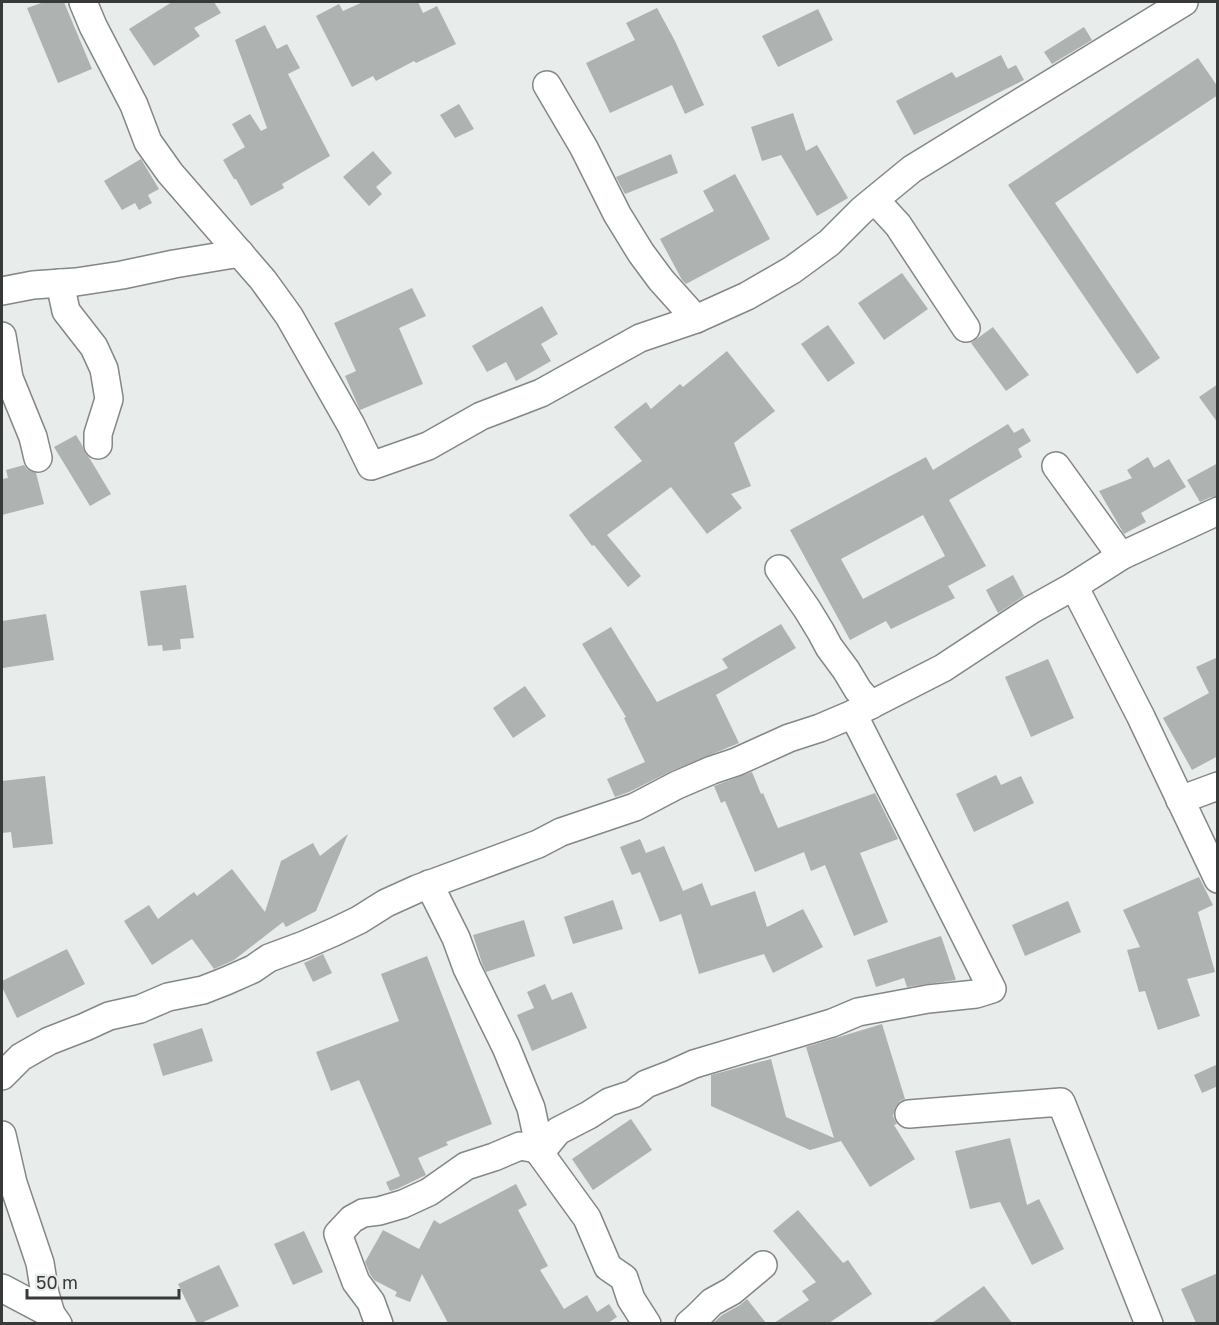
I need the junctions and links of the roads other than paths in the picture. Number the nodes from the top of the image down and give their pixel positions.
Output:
1 (83, 2) edge
2 (1184, 2) edge
3 (548, 85) dead end
4 (874, 200) junction
5 (240, 254) junction
6 (60, 283) junction
7 (2, 291) edge
8 (696, 319) junction
9 (966, 328) dead end
10 (2, 336) edge
11 (98, 445) dead end
12 (38, 458) dead end
13 (1056, 466) dead end
14 (1218, 511) edge
15 (1121, 556) junction
16 (779, 568) dead end
17 (1074, 586) junction
18 (862, 710) junction
19 (1218, 786) edge
20 (1180, 800) junction
21 (1218, 879) edge
22 (429, 884) junction
23 (2, 1076) edge
24 (909, 1114) dead end
25 (2, 1135) edge
26 (538, 1151) junction
27 (764, 1265) dead end
28 (2, 1288) edge
29 (55, 1319) edge
30 (379, 1323) edge
31 (647, 1323) edge
32 (688, 1323) edge
33 (1149, 1323) edge

1 - 5 street
2 - 4 street
3 - 8 street
4 - 8 street
4 - 9 street
5 - 6 street
5 - 8 street
6 - 7 street
6 - 11 street
10 - 12 street
13 - 15 street
14 - 15 street
15 - 17 street
16 - 18 street
17 - 18 street
17 - 20 street
18 - 22 street
18 - 26 street
19 - 20 street
20 - 21 street
22 - 23 street
22 - 26 street
24 - 33 street
25 - 29 street
26 - 30 street
26 - 31 street
27 - 32 street
28 - 29 street

